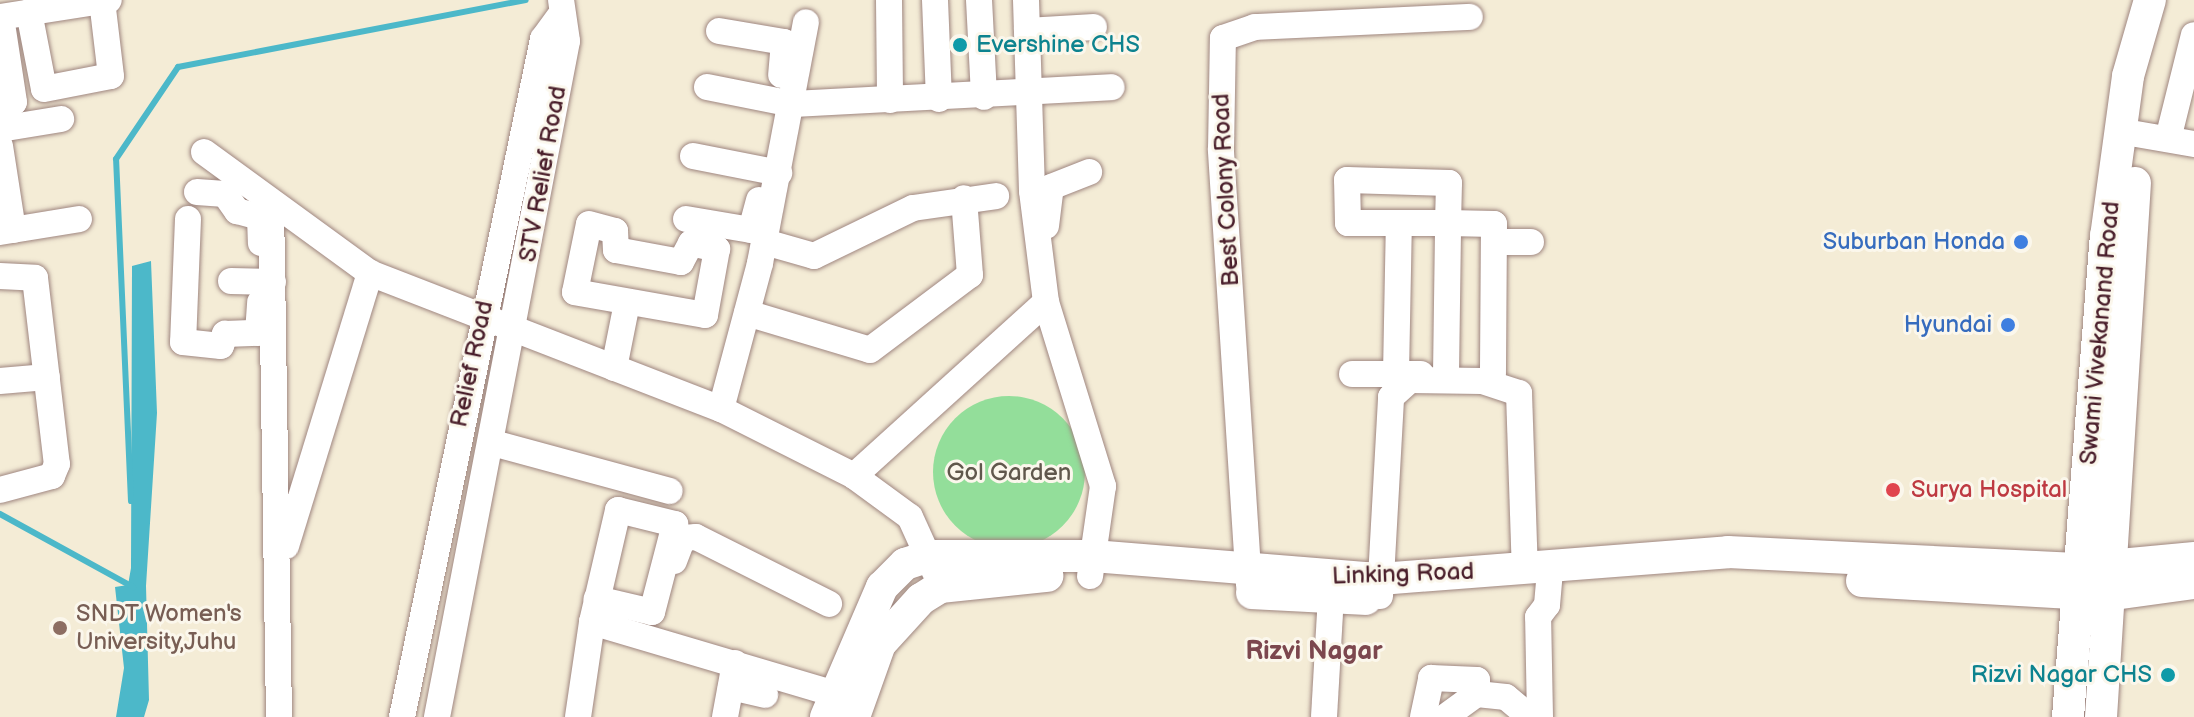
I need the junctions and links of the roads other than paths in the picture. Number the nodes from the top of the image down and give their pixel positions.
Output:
1 (109, 0) edge
2 (889, 0) edge
3 (935, 0) edge
4 (979, 0) edge
5 (1026, 0) edge
6 (2150, 0) edge
7 (2172, 0) edge
8 (85, 2) edge
9 (560, 9) edge
10 (9, 12) edge
11 (1470, 17) dead end
12 (806, 22) dead end
13 (1094, 27) dead end
14 (719, 31) dead end
15 (1027, 31) junction
16 (2194, 35) edge
17 (707, 87) dead end
18 (1112, 87) dead end
19 (1030, 95) junction
20 (984, 97) junction
21 (939, 99) junction
22 (890, 100) junction
23 (784, 103) junction
24 (0, 108) edge
25 (61, 119) dead end
26 (0, 129) edge
27 (523, 131) junction
28 (550, 135) junction
29 (2143, 135) junction
30 (2194, 144) edge
31 (0, 146) edge
32 (204, 152) dead end
33 (693, 156) dead end
34 (772, 172) junction
35 (1089, 172) dead end
36 (197, 192) dead end
37 (996, 196) dead end
38 (271, 203) junction
39 (961, 203) junction
40 (79, 219) dead end
41 (188, 219) dead end
42 (686, 219) dead end
43 (1399, 223) junction
44 (1448, 223) junction
45 (6, 231) edge
46 (765, 242) junction
47 (1494, 242) junction
48 (1531, 242) dead end
49 (1042, 251) junction
50 (370, 273) junction
51 (0, 276) edge
52 (231, 281) dead end
53 (267, 282) junction
54 (1046, 302) junction
55 (627, 303) junction
56 (748, 310) junction
57 (481, 319) junction
58 (801, 322) dead end
59 (515, 331) junction
60 (614, 368) junction
61 (1352, 374) dead end
62 (1396, 374) junction
63 (1446, 374) junction
64 (1493, 374) junction
65 (47, 377) junction
66 (0, 381) edge
67 (721, 409) junction
68 (493, 443) junction
69 (854, 476) junction
70 (3, 487) edge
71 (670, 491) dead end
72 (929, 556) junction
73 (2194, 558) edge
74 (1092, 566) junction
75 (279, 569) junction
76 (2092, 581) junction
77 (1249, 582) junction
78 (2194, 583) edge
79 (1539, 585) junction
80 (940, 587) junction
81 (1380, 588) junction
82 (1333, 589) junction
83 (829, 604) dead end
84 (595, 610) junction
85 (639, 624) junction
86 (733, 675) junction
87 (1477, 694) junction
88 (829, 705) edge
89 (279, 717) edge
90 (402, 717) edge
91 (437, 717) edge
92 (578, 717) edge
93 (725, 717) edge
94 (854, 717) edge
95 (1324, 717) edge
96 (1423, 717) edge
97 (1445, 717) edge
98 (1530, 717) edge
99 (1540, 717) edge
100 (2068, 717) edge
101 (2101, 717) edge

1 - 8 street
2 - 22 street
3 - 21 street
4 - 20 street
5 - 15 street
6 - 29 main road, Swami Vivekanand Road
7 - 29 main road, Swami Vivekanand Road
8 - 10 street
8 - 10 street
9 - 27 street, Relief Road
9 - 28 street, STV Relief Road
10 - 24 street
11 - 77 street, Best Colony Road
12 - 23 street
13 - 15 street
14 - 23 street
15 - 19 street
16 - 29 street
17 - 23 street
18 - 19 street
19 - 20 street
19 - 49 street
20 - 21 street
21 - 22 street
22 - 23 street
23 - 34 street
25 - 26 street
27 - 28 street
27 - 57 street, Relief Road
28 - 59 street, STV Relief Road
29 - 30 street
29 - 76 main road, Swami Vivekanand Road
31 - 45 street
32 - 38 street
33 - 34 street
34 - 42 street
34 - 46 street
35 - 49 street
36 - 53 street
37 - 39 street
38 - 50 street
38 - 53 street
39 - 46 street
39 - 56 street
40 - 45 street
41 - 53 street
43 - 44 street
43 - 44 street
43 - 62 street
44 - 47 street
44 - 63 street
46 - 56 street
47 - 48 street
47 - 64 street
49 - 54 street
50 - 57 street
50 - 75 street
51 - 65 street
52 - 53 street
53 - 75 street
54 - 69 street
54 - 74 street
55 - 55 street
55 - 60 street
56 - 58 street
56 - 67 street
57 - 59 street
57 - 90 street, Relief Road
59 - 60 street
59 - 68 street, Relief Road
60 - 67 street
61 - 62 street
62 - 63 street
63 - 64 street
64 - 79 street
65 - 66 street
65 - 70 street
67 - 69 street
68 - 71 street
68 - 91 street, Relief Road
69 - 72 street
72 - 74 main road, Linking Road
72 - 80 street
72 - 88 main road, Linking Road
73 - 76 main road
74 - 77 main road, Linking Road
74 - 80 main road, Linking Road
75 - 89 street
76 - 78 main road
76 - 79 main road, Linking Road
76 - 100 main road, Swami Vivekanand Road
76 - 101 main road, Swami Vivekanand Road
77 - 82 main road, Linking Road
79 - 81 main road, Linking Road
79 - 81 street
79 - 99 street
80 - 94 main road
81 - 82 main road, Linking Road
82 - 95 street
83 - 85 street
84 - 85 street
84 - 85 street
84 - 92 street
85 - 86 street
86 - 88 street
86 - 93 street
87 - 96 street
87 - 97 street
87 - 98 street

